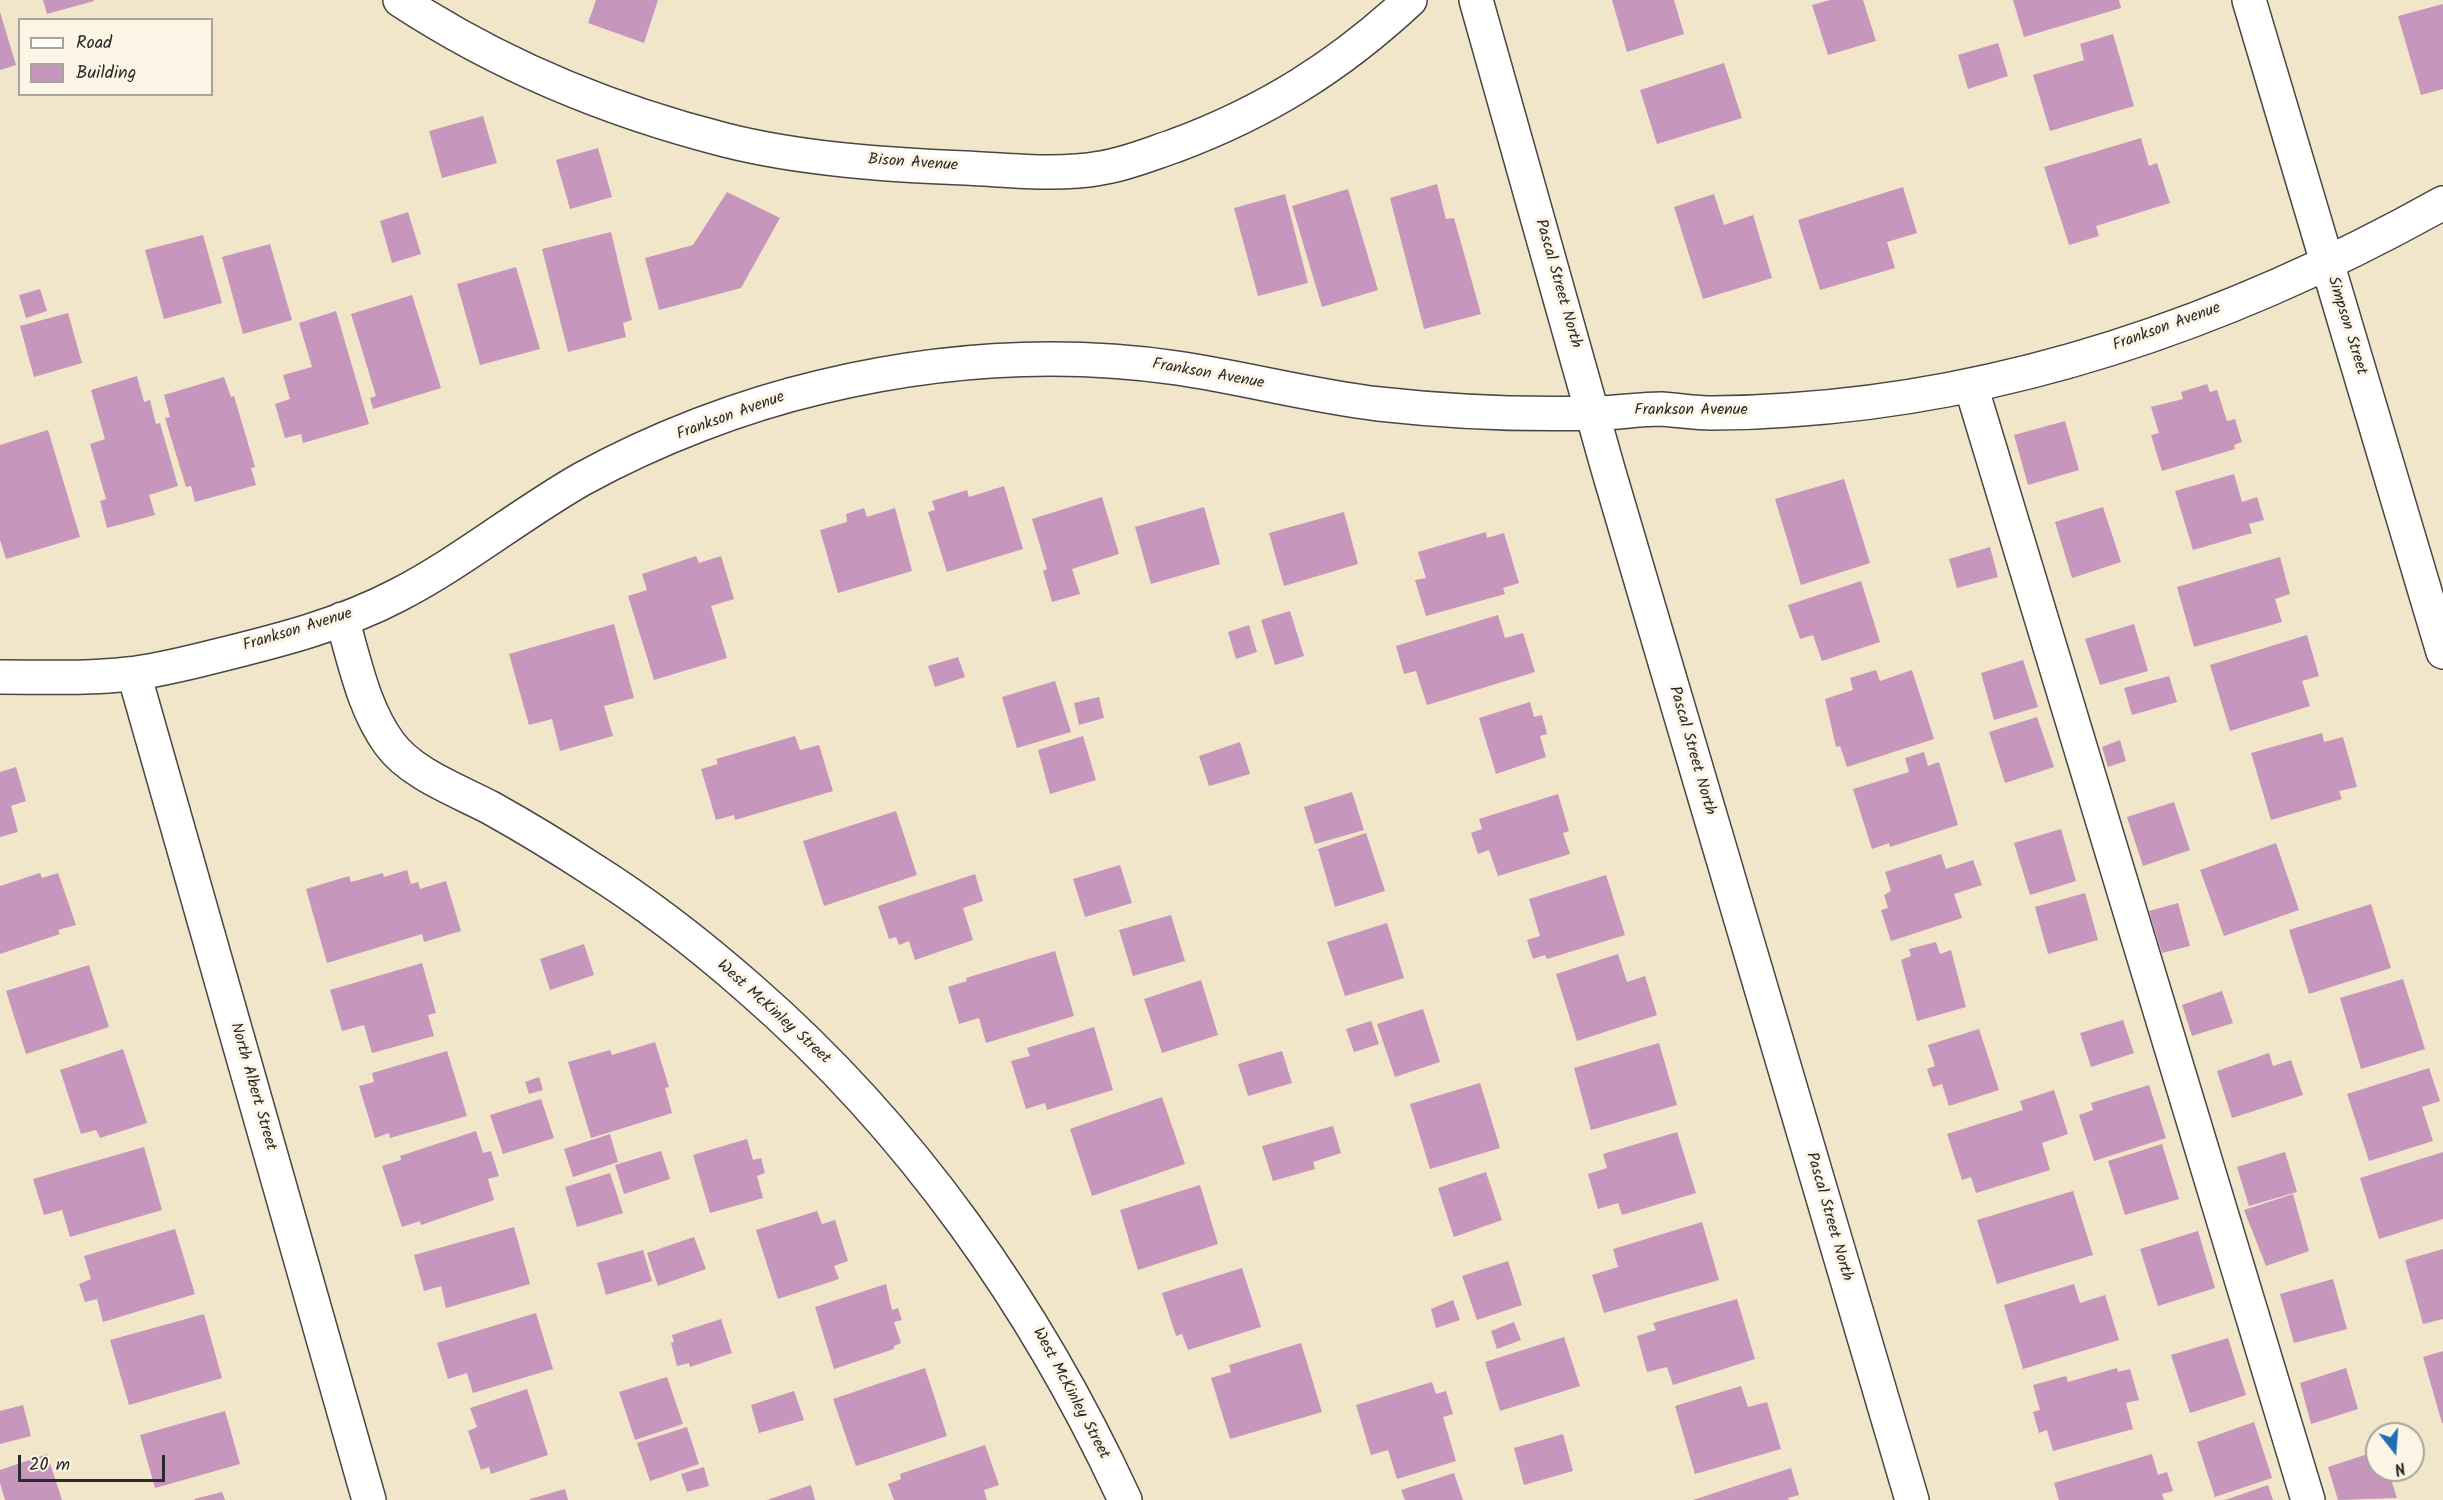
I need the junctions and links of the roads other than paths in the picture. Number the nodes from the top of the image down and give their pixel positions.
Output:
1 (400, 0) edge
2 (1410, 0) edge
3 (1476, 0) edge
4 (2249, 0) edge
5 (2443, 203) edge
6 (2327, 262) junction
7 (1971, 386) junction
8 (1594, 413) junction
9 (342, 619) junction
10 (2443, 652) edge
11 (134, 674) junction
12 (0, 676) edge
13 (369, 1500) edge
14 (1125, 1500) edge
15 (1912, 1500) edge
16 (2308, 1500) edge

1 - 2 street, Bison Avenue
3 - 8 street, Pascal Street North
4 - 6 street, Simpson Street
5 - 6 street, Frankson Avenue
6 - 7 street, Frankson Avenue
6 - 10 street, Simpson Street
7 - 8 street, Frankson Avenue
7 - 16 street
8 - 9 street, Frankson Avenue
8 - 15 street, Pascal Street North
9 - 11 street, Frankson Avenue
9 - 14 street, West McKinley Street
11 - 12 street, Frankson Avenue
11 - 13 street, North Albert Street

